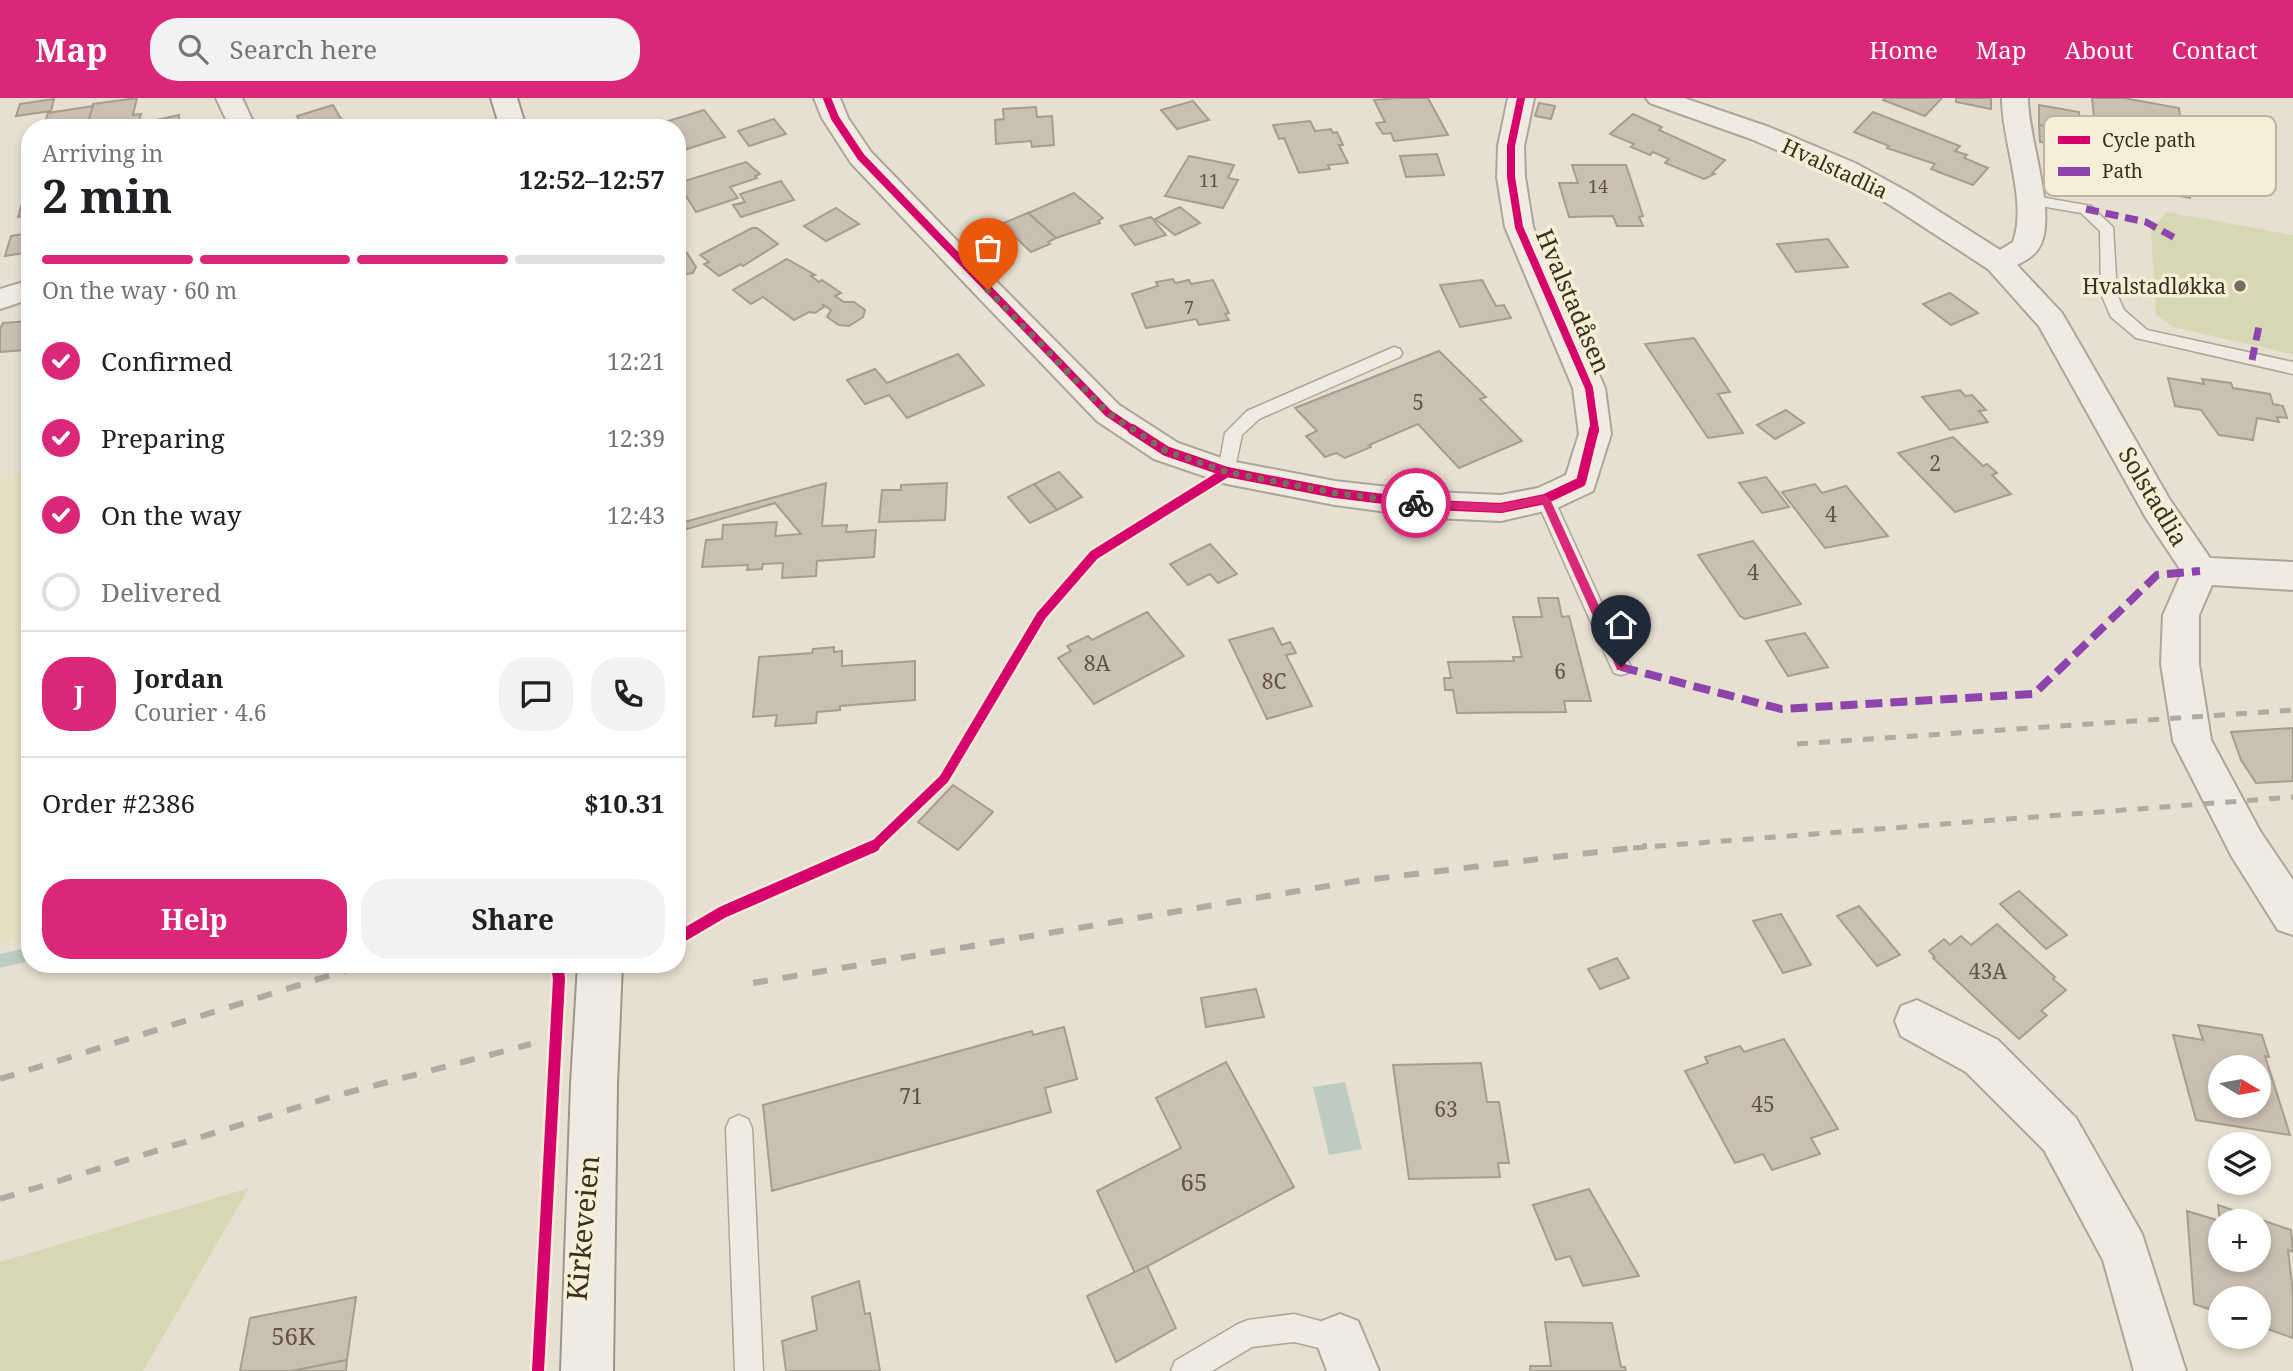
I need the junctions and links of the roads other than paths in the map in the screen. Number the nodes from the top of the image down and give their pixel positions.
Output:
1 (229, 98) edge
2 (504, 98) edge
3 (827, 98) edge
4 (1521, 98) edge
5 (1659, 98) edge
6 (2015, 98) edge
7 (239, 119) edge
8 (510, 119) edge
9 (2029, 200) junction
10 (1997, 262) junction
11 (21, 292) edge
12 (0, 299) edge
13 (1394, 353) dead end
14 (2293, 368) edge
15 (1227, 472) junction
16 (1545, 499) junction
17 (2200, 571) junction
18 (2293, 576) edge
19 (1621, 667) dead end
20 (2293, 916) edge
21 (600, 973) edge
22 (1917, 1021) dead end
23 (594, 1084) junction
24 (739, 1128) dead end
25 (1346, 1355) edge
26 (571, 1371) edge
27 (587, 1371) edge
28 (749, 1371) edge
29 (1185, 1371) edge
30 (2160, 1371) edge

1 - 7 street
2 - 8 street
3 - 15 street, Hvalstadåsen
4 - 16 street, Hvalstadåsen
5 - 10 street, Hvalstadlia
6 - 9 street
9 - 10 street
9 - 14 lane
10 - 17 street, Solstadlia
11 - 12 street
13 - 15 lane
15 - 16 street, Hvalstadåsen
16 - 19 lane
17 - 18 street
17 - 20 street, Solstadlia
21 - 23 street, Kirkeveien
22 - 30 street
23 - 26 street, Kirkeveien
23 - 27 street, Kirkeveien
24 - 28 lane
25 - 29 lane

